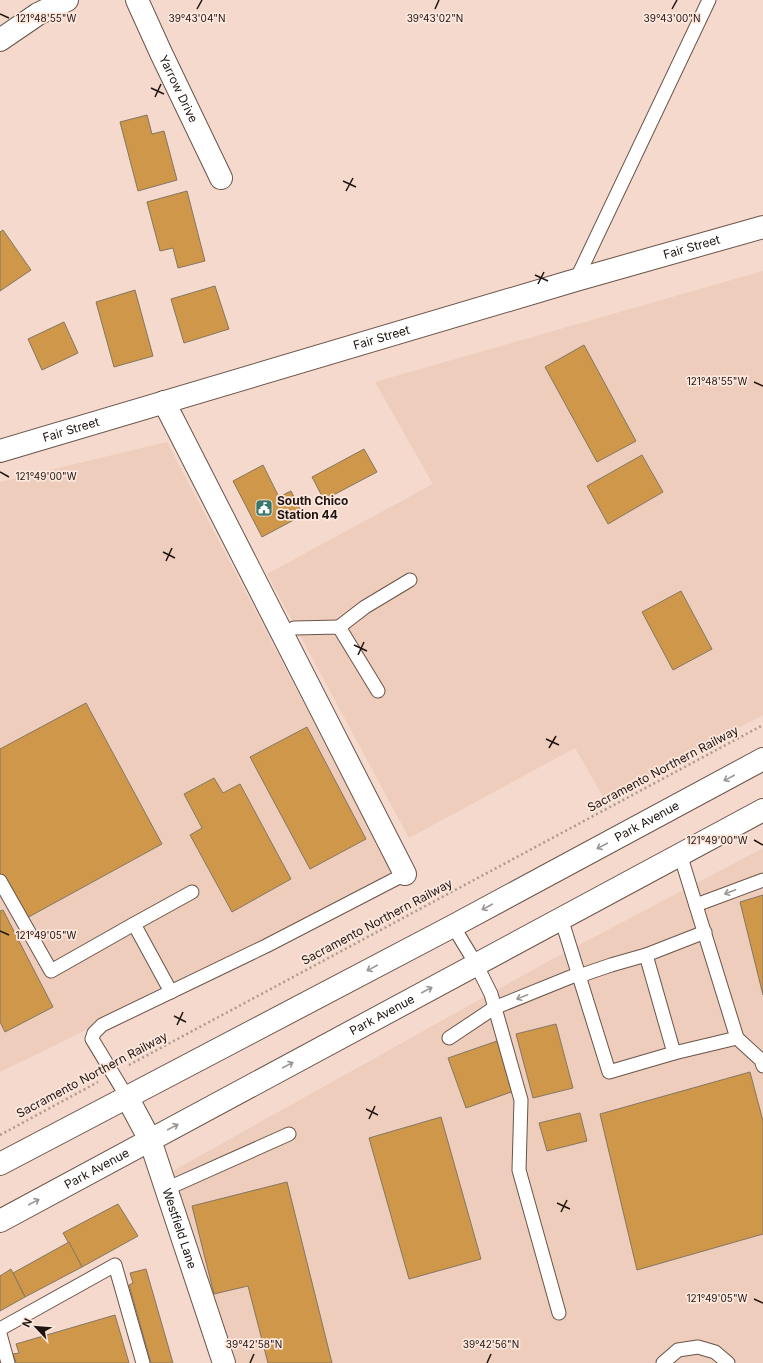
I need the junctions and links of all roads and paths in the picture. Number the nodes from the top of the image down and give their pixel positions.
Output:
1 (67, 0) edge
2 (137, 0) edge
3 (709, 0) edge
4 (0, 40) edge
5 (221, 178) dead end
6 (763, 228) edge
7 (576, 280) junction
8 (164, 402) junction
9 (2, 446) edge
10 (410, 580) dead end
11 (339, 627) junction
12 (282, 634) junction
13 (378, 691) dead end
14 (763, 726) edge
15 (763, 760) edge
16 (763, 810) edge
17 (680, 854) junction
18 (405, 874) joint
19 (763, 880) edge
20 (0, 881) edge
21 (192, 892) dead end
22 (696, 905) junction
23 (561, 918) junction
24 (134, 924) junction
25 (453, 926) junction
26 (705, 932) junction
27 (646, 955) junction
28 (476, 964) junction
29 (579, 975) junction
30 (171, 992) junction
31 (494, 1008) junction
32 (449, 1038) dead end
33 (737, 1038) junction
34 (674, 1053) junction
35 (763, 1066) edge
36 (113, 1074) junction
37 (127, 1097) junction
38 (289, 1134) dead end
39 (0, 1135) edge
40 (150, 1140) junction
41 (0, 1164) edge
42 (166, 1189) junction
43 (0, 1221) edge
44 (559, 1313) dead end
45 (0, 1329) edge
46 (0, 1334) edge
47 (8, 1363) edge
48 (143, 1363) edge
49 (224, 1363) edge
50 (663, 1363) edge
51 (728, 1363) edge

1 - 4 street
2 - 5 street, Yarrow Drive
3 - 7 lane
6 - 7 street, Fair Street
7 - 8 street, Fair Street
8 - 9 street, Fair Street
8 - 12 street
10 - 11 lane
11 - 12 lane
11 - 13 lane
12 - 18 street
14 - 36 path, Sacramento Northern Railway
15 -> 25 street, Park Avenue
16 - 17 street, Park Avenue
17 - 22 lane
17 - 23 street, Park Avenue
18 - 30 lane
19 -> 22 lane
20 - 24 lane
21 - 24 lane
22 - 26 lane
23 - 28 street, Park Avenue
23 - 29 lane
24 - 30 lane
25 - 28 lane
25 -> 37 street, Park Avenue
26 - 27 lane
26 - 33 lane
27 - 29 lane
27 - 34 lane
28 - 31 lane
40 -> 28 street, Park Avenue
29 -> 31 lane
29 - 34 lane
30 - 36 lane
31 - 32 lane
31 - 44 lane
33 - 34 lane
33 - 35 lane
36 - 37 lane
36 - 39 path, Sacramento Northern Railway
37 - 40 street, Westfield Lane
37 - 41 street, Park Avenue
38 - 42 lane
40 - 42 street, Westfield Lane
43 -> 40 street, Park Avenue
42 - 49 street, Westfield Lane
45 - 48 lane
46 - 47 lane
50 - 51 lane

